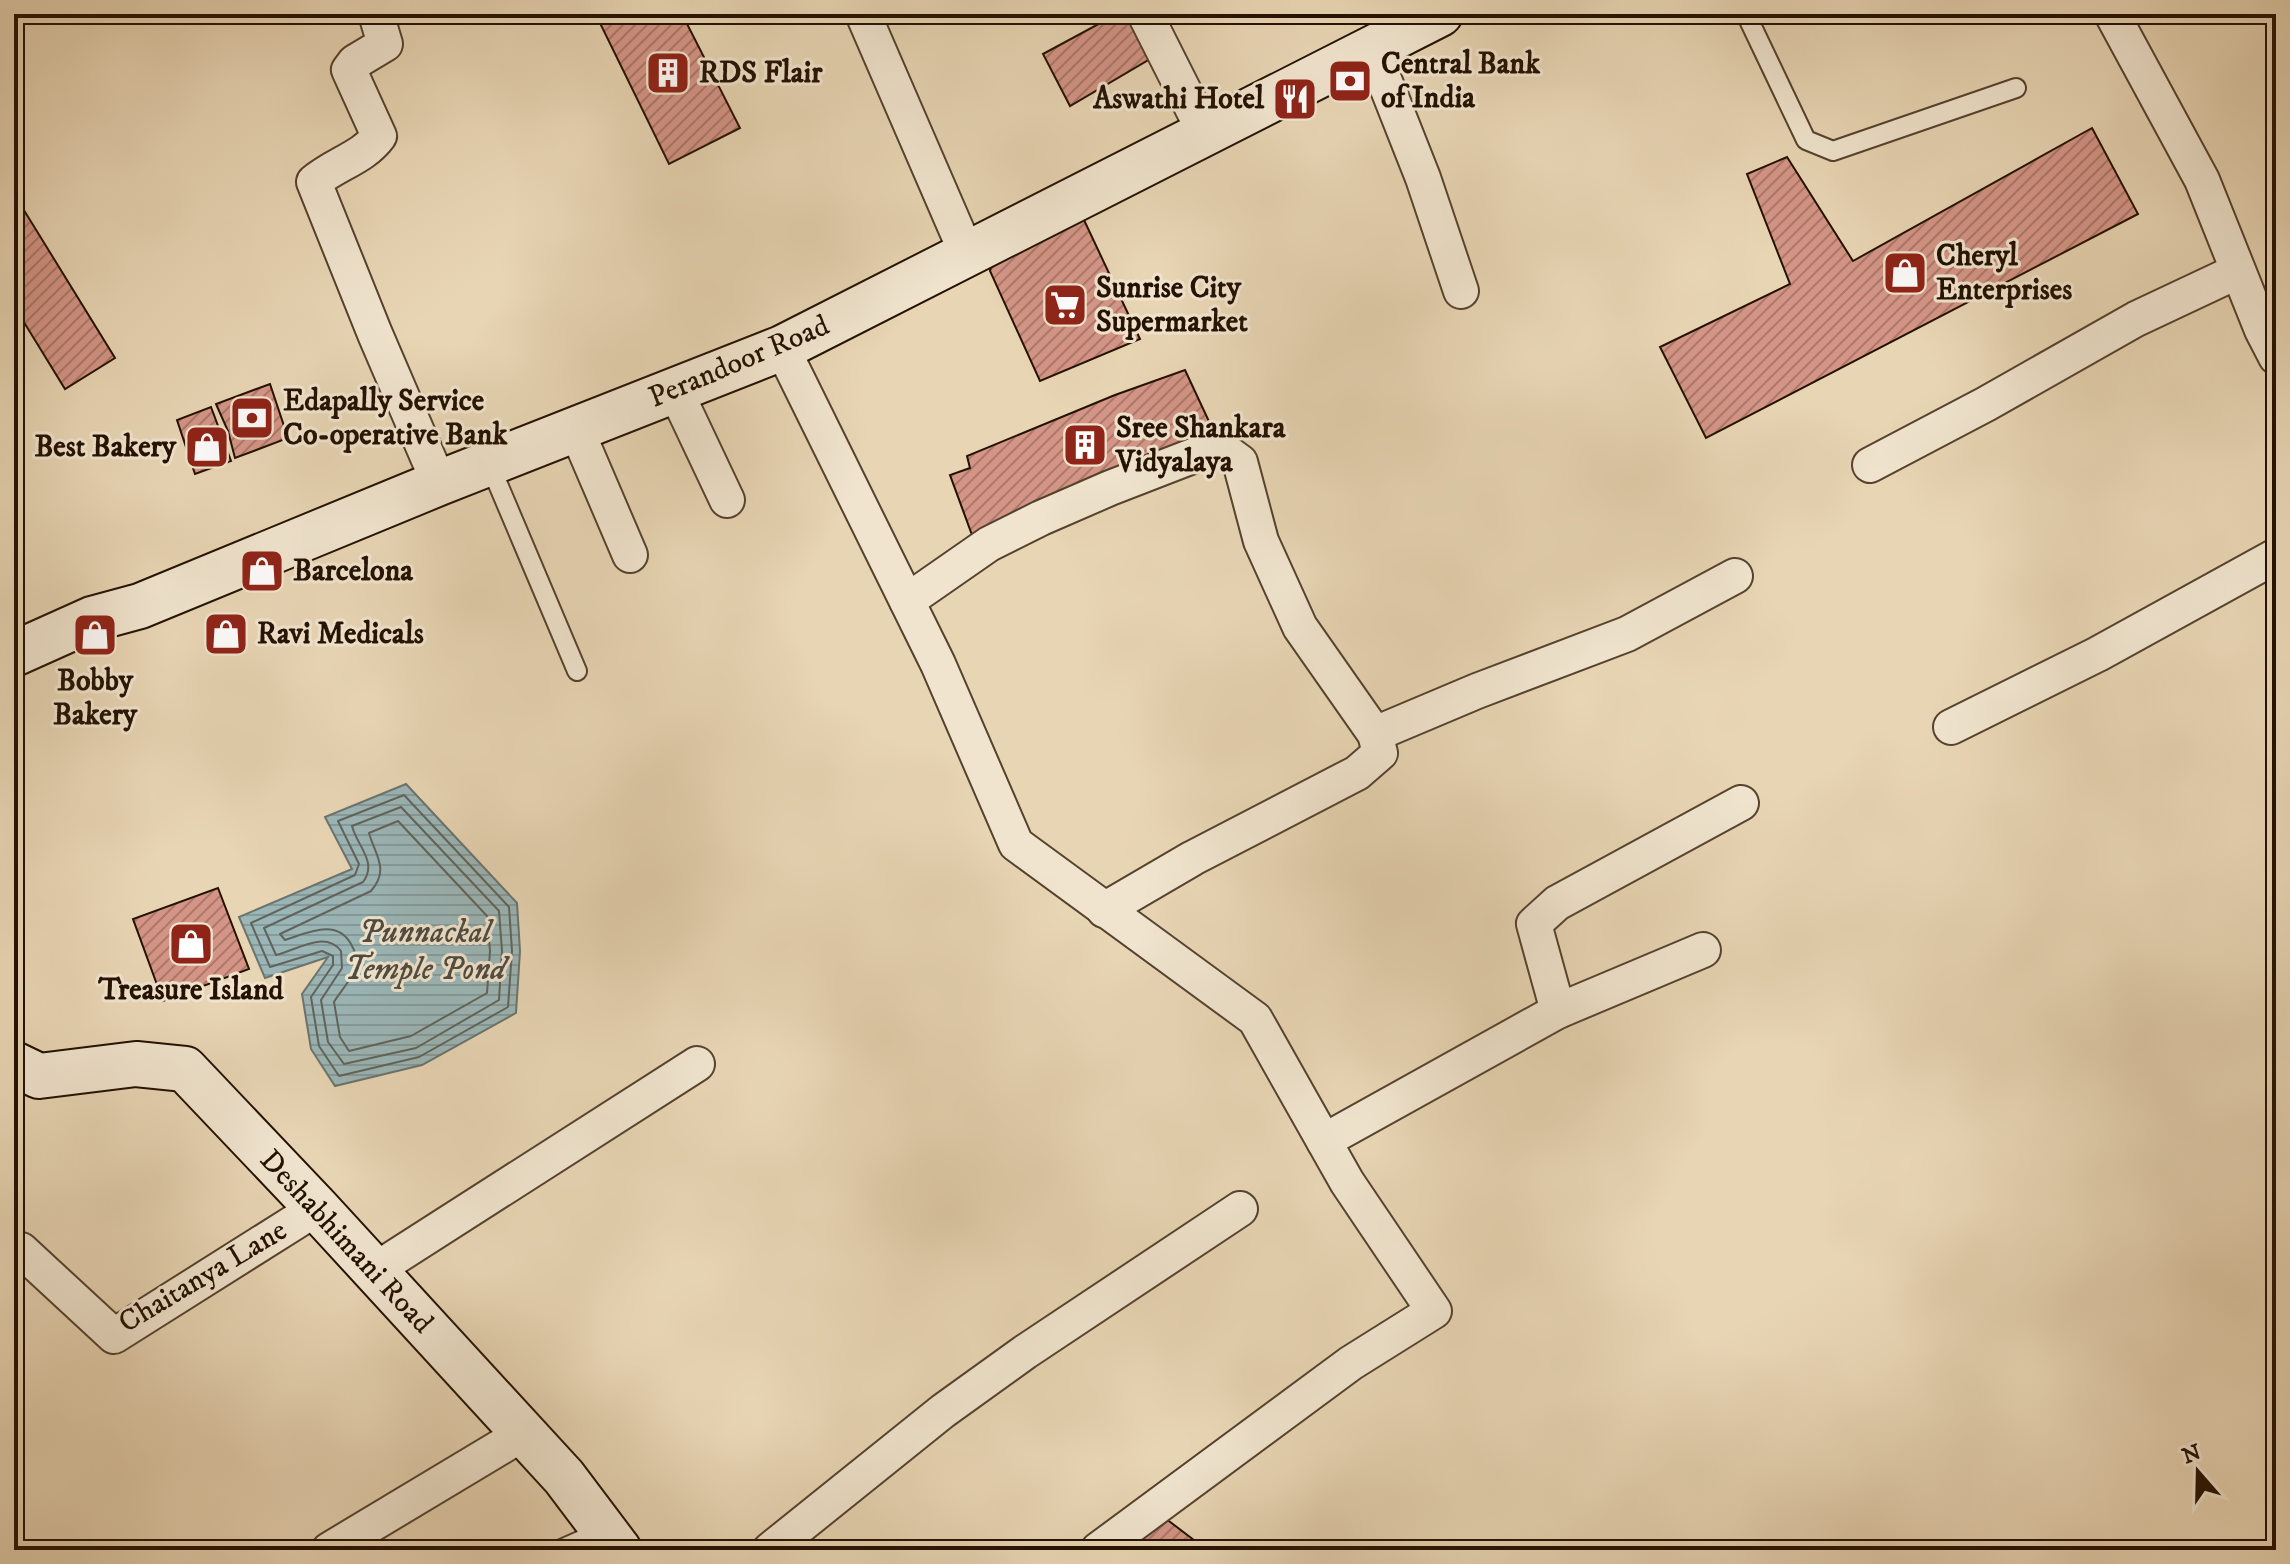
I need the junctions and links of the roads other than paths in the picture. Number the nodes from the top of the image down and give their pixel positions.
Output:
1 (376, 14) edge
2 (863, 14) edge
3 (1145, 14) edge
4 (1440, 14) edge
5 (1746, 14) edge
6 (2112, 14) edge
7 (1372, 49) junction
8 (2016, 88) dead end
9 (1205, 133) junction
10 (967, 254) junction
11 (2238, 271) junction
12 (1461, 291) dead end
13 (782, 348) junction
14 (2276, 357) edge
15 (675, 390) junction
16 (576, 429) junction
17 (489, 463) junction
18 (1870, 465) dead end
19 (439, 483) junction
20 (727, 500) dead end
21 (630, 555) dead end
22 (2276, 556) edge
23 (1735, 576) dead end
24 (907, 601) junction
25 (14, 654) edge
26 (577, 671) dead end
27 (1951, 727) dead end
28 (1375, 734) junction
29 (1741, 803) dead end
30 (1104, 910) junction
31 (1703, 950) dead end
32 (1558, 1011) junction
33 (14, 1064) edge
34 (697, 1064) dead end
35 (1324, 1141) junction
36 (317, 1208) junction
37 (1240, 1209) dead end
38 (21, 1250) dead end
39 (372, 1272) junction
40 (524, 1433) junction
41 (611, 1540) edge
42 (329, 1550) edge
43 (559, 1550) edge
44 (770, 1550) edge
45 (1098, 1550) edge

1 - 19 street
2 - 10 street
3 - 9 street
4 - 7 main road, Perandoor Road
5 - 8 lane
6 - 11 street
7 - 9 main road, Perandoor Road
7 - 12 street
9 - 10 main road, Perandoor Road
10 - 13 main road, Perandoor Road
11 - 14 street
11 - 18 street
13 - 15 main road, Perandoor Road
13 - 24 street
15 - 16 main road, Perandoor Road
15 - 20 street
16 - 17 main road, Perandoor Road
16 - 21 street
17 - 19 main road, Perandoor Road
17 - 26 lane
19 - 25 main road, Perandoor Road
22 - 27 street
23 - 28 street
24 - 28 street
24 - 30 street
28 - 30 street
29 - 32 street
30 - 35 street
31 - 32 street
32 - 35 street
33 - 36 main road, Deshabhimani Road
34 - 39 street
35 - 45 street
36 - 38 street, Chaitanya Lane
36 - 39 main road, Deshabhimani Road
37 - 44 street
39 - 40 main road, Deshabhimani Road
40 - 41 main road, Deshabhimani Road
40 - 42 street
41 - 43 lane

